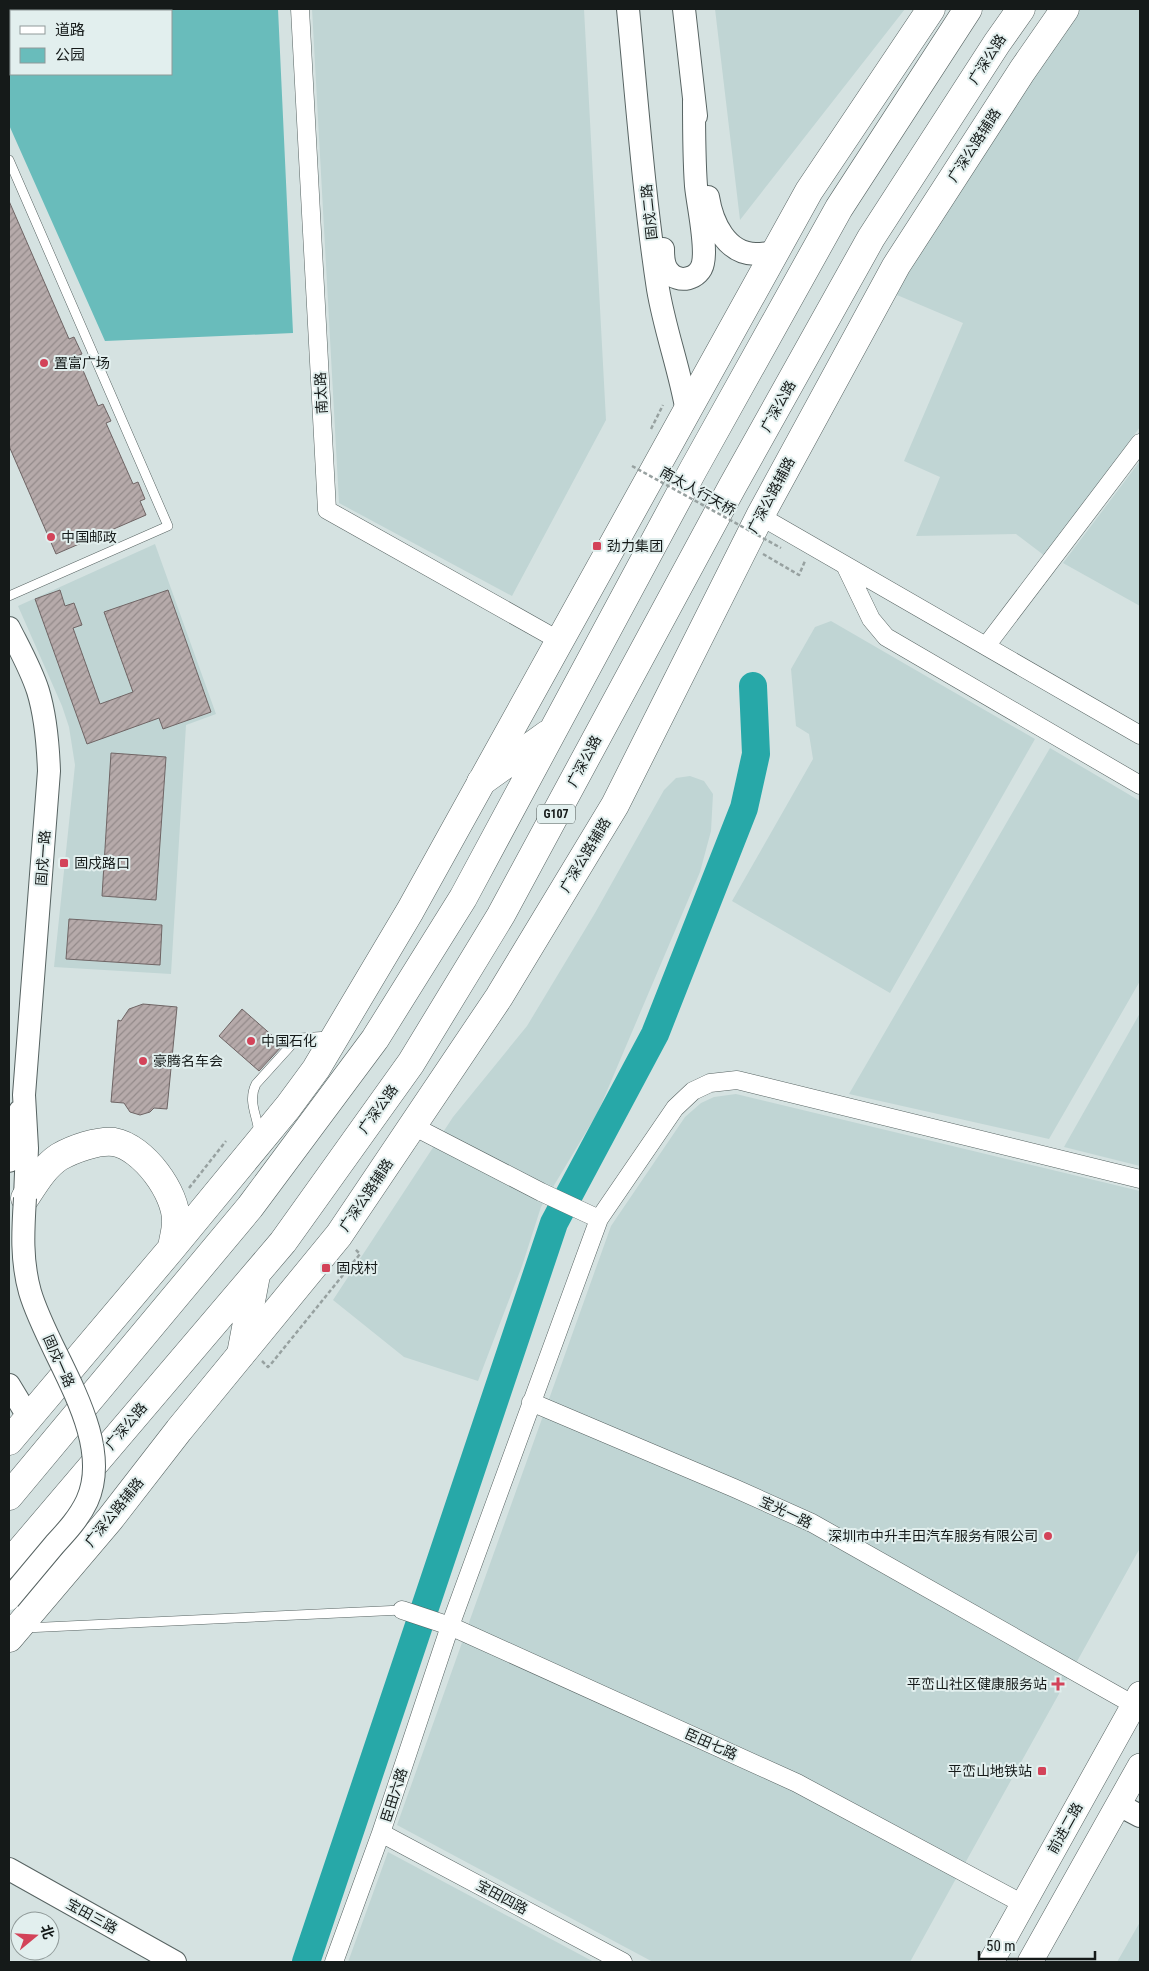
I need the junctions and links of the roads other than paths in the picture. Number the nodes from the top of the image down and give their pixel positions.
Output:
1 (300, 9) edge
2 (628, 9) edge
3 (684, 9) edge
4 (931, 9) edge
5 (968, 9) edge
6 (1021, 9) edge
7 (1065, 9) edge
8 (694, 101) junction
9 (638, 110) junction
10 (9, 160) edge
11 (775, 252) junction
12 (687, 412) junction
13 (1140, 443) edge
14 (760, 516) junction
15 (845, 565) junction
16 (9, 596) edge
17 (9, 628) edge
18 (560, 641) junction
19 (986, 646) junction
20 (553, 730) junction
21 (1140, 735) edge
22 (481, 782) junction
23 (1140, 785) edge
24 (340, 1030) junction
25 (24, 1095) junction
26 (413, 1126) junction
27 (259, 1142) junction
28 (9, 1161) edge
29 (1140, 1179) edge
30 (25, 1198) junction
31 (599, 1220) junction
32 (172, 1248) junction
33 (257, 1272) junction
34 (249, 1356) junction
35 (9, 1385) edge
36 (531, 1402) junction
37 (29, 1418) junction
38 (9, 1441) edge
39 (9, 1496) edge
40 (9, 1564) edge
41 (9, 1599) edge
42 (402, 1610) joint
43 (450, 1626) junction
44 (13, 1633) edge
45 (1137, 1699) edge
46 (1140, 1766) edge
47 (1119, 1805) junction
48 (1140, 1816) edge
49 (382, 1833) junction
50 (9, 1869) edge
51 (1023, 1904) junction
52 (175, 1962) edge
53 (334, 1962) edge
54 (624, 1962) edge
55 (990, 1962) edge
56 (1030, 1962) edge

1 - 18 street, 南太路
2 - 9 street, 固戍二路
3 - 8 street
4 - 11 main road
5 - 20 main road
6 - 33 main road, 广深公路 / G107
7 - 14 main road, 广深公路辅路
8 - 9 street
8 - 11 street
9 - 12 street, 固戍二路
10 - 16 lane
11 - 12 main road
12 - 18 main road
13 - 19 street
14 - 15 street
14 - 26 main road, 广深公路辅路
15 - 19 street
15 - 23 street
17 - 25 street, 固戍一路
18 - 22 main road
19 - 21 street
20 - 22 main road
20 - 39 main road
22 - 24 main road
24 - 27 main road
24 - 27 lane
25 - 28 street, 固戍一路
25 - 30 street, 固戍一路
26 - 31 street
26 - 34 main road, 广深公路辅路
27 - 32 main road
29 - 31 street, 臣田六路
30 - 32 main road
30 - 41 street, 固戍一路, bridge
31 - 36 street, 臣田六路
32 - 37 main road
33 - 34 main road
33 - 40 main road, 广深公路 / G107
34 - 44 main road, 广深公路辅路
35 - 37 street
36 - 43 street, 臣田六路
36 - 45 street, 宝光一路
37 - 38 main road
42 - 43 street, 臣田七路
42 - 44 lane
43 - 49 street, 臣田六路
43 - 51 street, 臣田七路
45 - 51 main road, 前进二路
46 - 47 main road
47 - 48 street
47 - 56 main road
49 - 53 street, 臣田六路
49 - 54 street, 宝田四路
50 - 52 street, 宝田三路
51 - 55 main road, 前进二路

